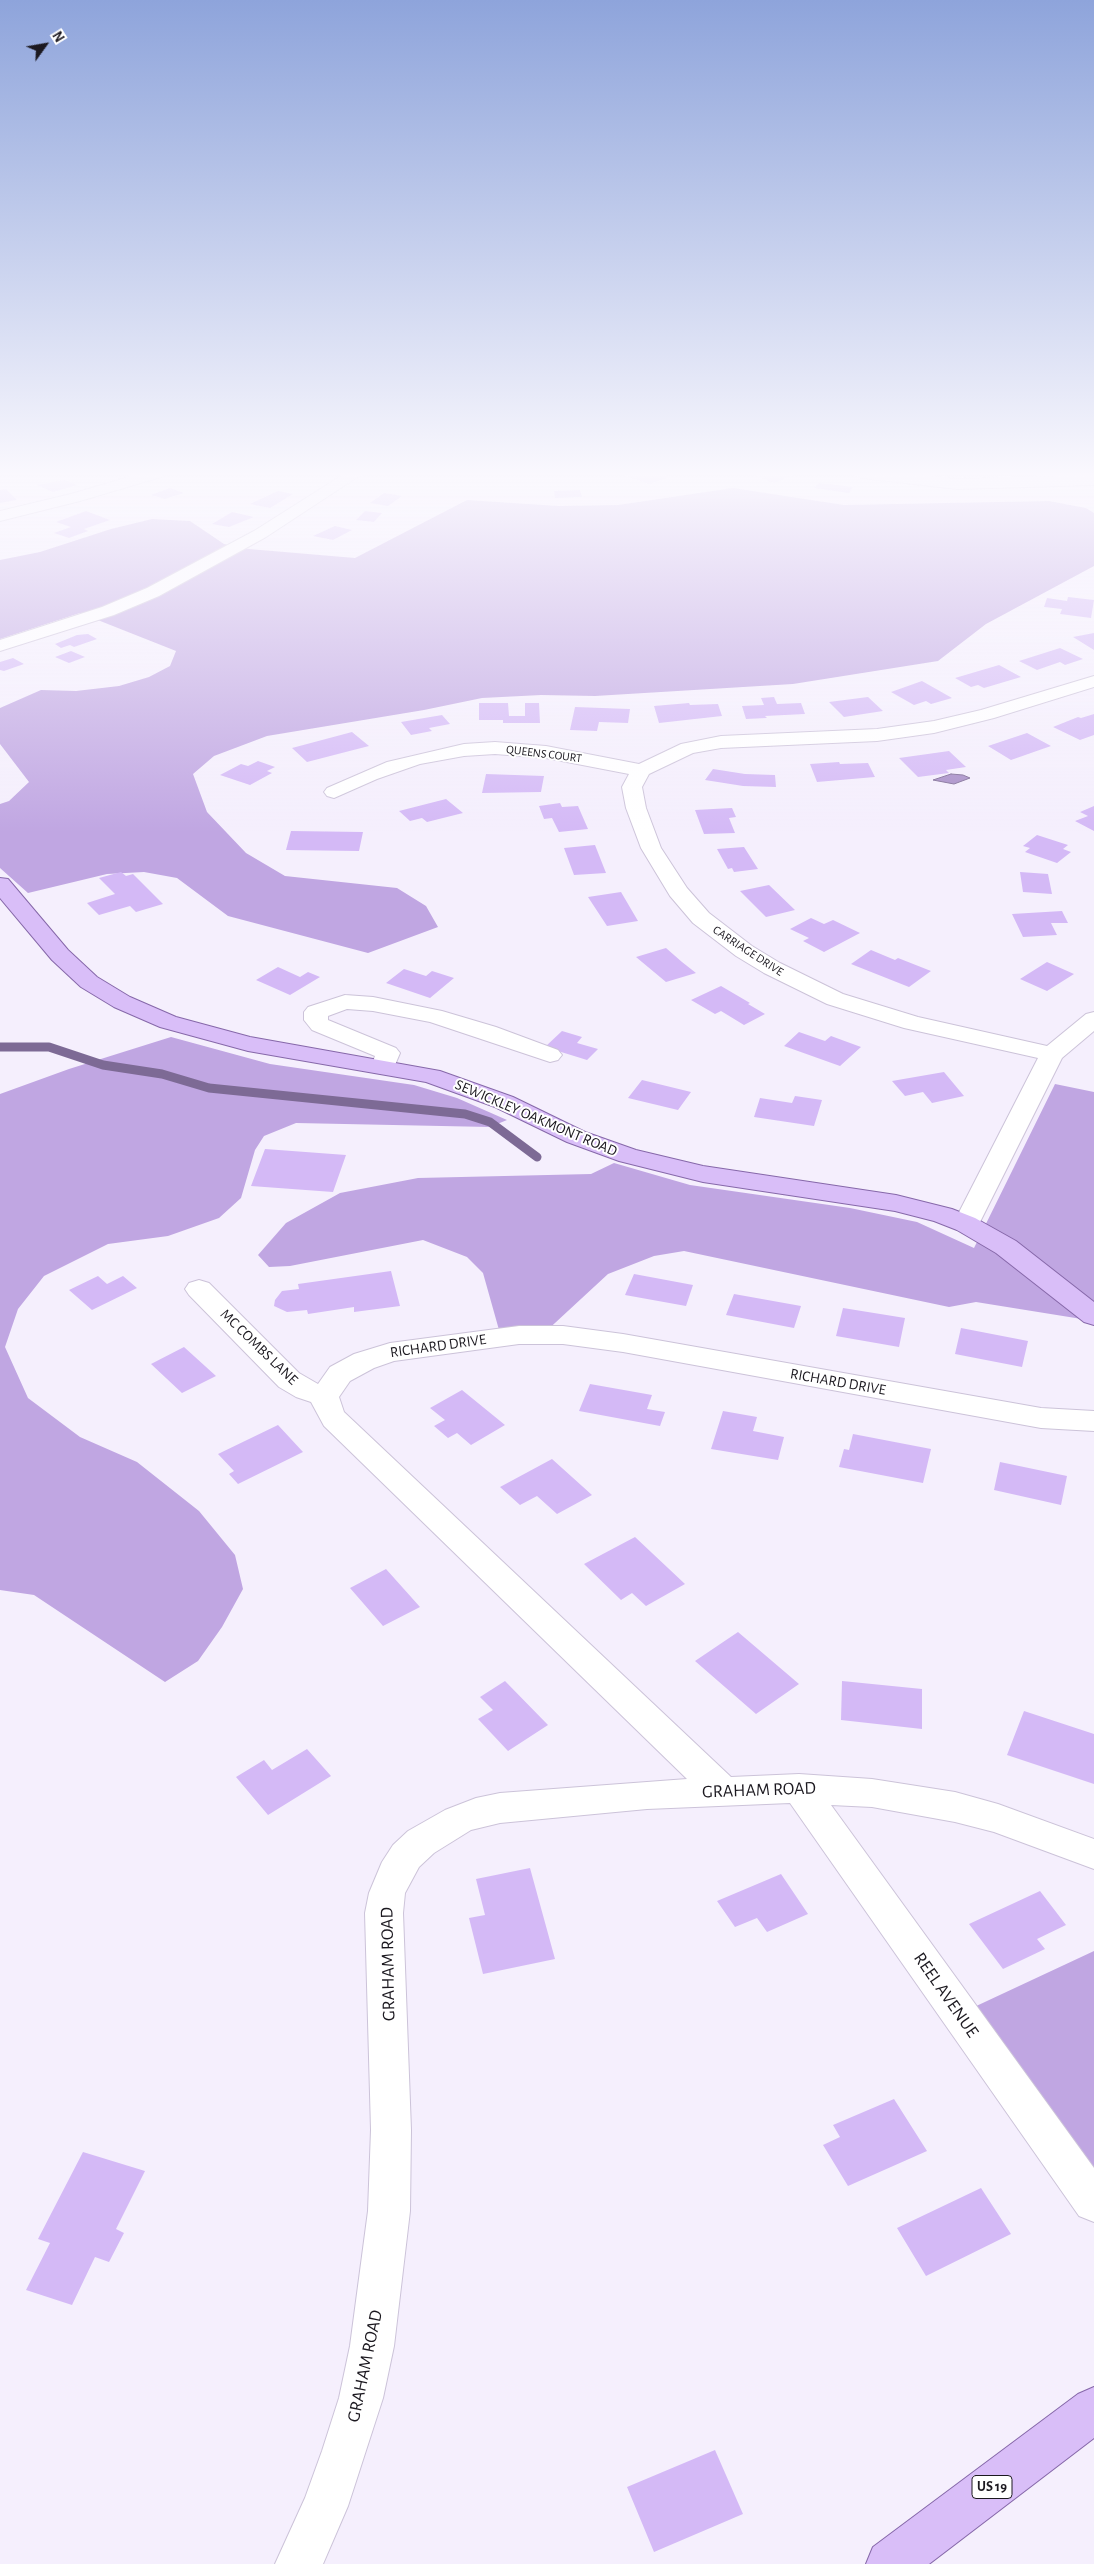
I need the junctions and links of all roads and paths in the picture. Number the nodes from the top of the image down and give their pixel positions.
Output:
1 (149, 594) edge
2 (0, 646) edge
3 (1094, 681) edge
4 (641, 770) junction
5 (334, 792) dead end
6 (0, 884) edge
7 (1094, 1019) edge
8 (1052, 1054) junction
9 (550, 1055) dead end
10 (383, 1067) junction
11 (966, 1224) junction
12 (199, 1289) dead end
13 (1094, 1316) edge
14 (324, 1396) junction
15 (1094, 1421) edge
16 (799, 1788) junction
17 (722, 1790) junction
18 (1094, 1854) edge
19 (1094, 2202) edge
20 (1094, 2410) edge
21 (299, 2564) edge
22 (890, 2564) edge

1 - 2 street
3 - 4 street
4 - 5 street, QUEENS COURT
4 - 8 street, CARRIAGE DRIVE
6 - 10 main road, SEWICKLEY OAKMONT ROAD
7 - 8 street
8 - 11 street
9 - 10 street
10 - 11 main road, SEWICKLEY OAKMONT ROAD
11 - 13 main road, SEWICKLEY OAKMONT ROAD
12 - 14 street, MC COMBS LANE
14 - 15 street, RICHARD DRIVE
14 - 17 street
16 - 17 street, GRAHAM ROAD
16 - 18 street, GRAHAM ROAD
16 - 19 street, REEL AVENUE
17 - 21 street, GRAHAM ROAD
20 - 22 main road, US 19

